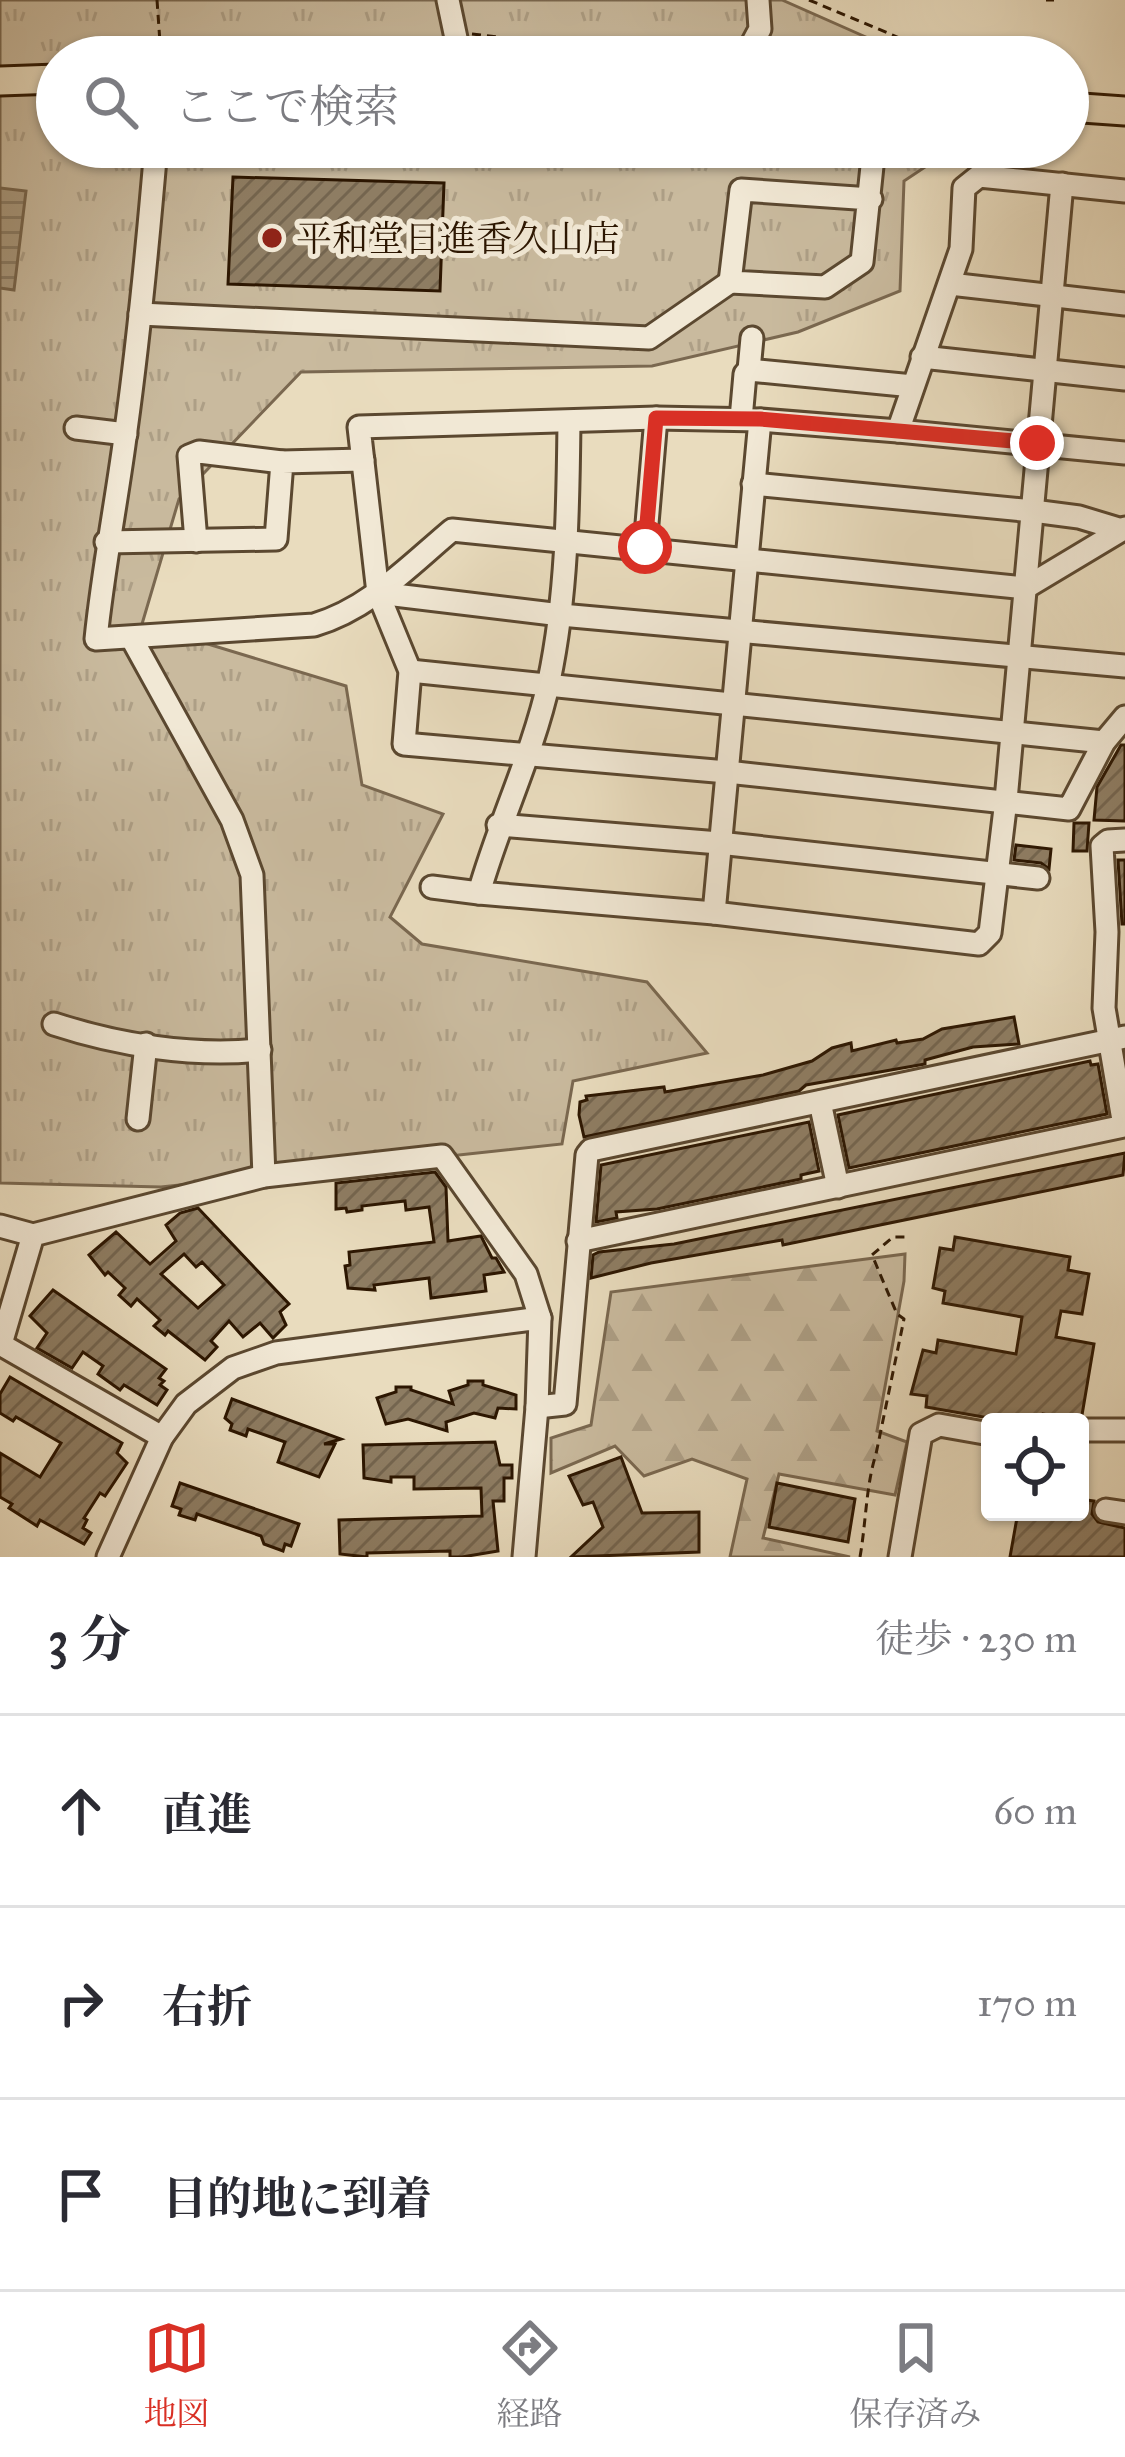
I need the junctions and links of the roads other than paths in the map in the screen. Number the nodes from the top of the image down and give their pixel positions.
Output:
1 (448, 0) edge
2 (758, 0) edge
3 (456, 36) edge
4 (756, 36) edge
5 (36, 80) edge
6 (0, 81) edge
7 (1089, 108) edge
8 (1125, 111) edge
9 (155, 168) edge
10 (873, 168) edge
11 (1062, 184) junction
12 (1125, 190) edge
13 (871, 199) junction
14 (730, 282) junction
15 (950, 284) junction
16 (1052, 296) junction
17 (1125, 301) edge
18 (140, 314) junction
19 (752, 338) dead end
20 (922, 357) junction
21 (749, 370) junction
22 (1045, 371) junction
23 (1125, 379) edge
24 (913, 386) junction
25 (656, 418) junction
26 (750, 419) junction
27 (569, 422) junction
28 (76, 428) dead end
29 (898, 431) junction
30 (126, 434) junction
31 (1037, 443) junction
32 (1125, 453) edge
33 (363, 460) junction
34 (282, 462) junction
35 (753, 484) junction
36 (1033, 512) junction
37 (1124, 529) edge
38 (568, 540) junction
39 (106, 542) junction
40 (196, 542) junction
41 (645, 547) junction
42 (748, 558) junction
43 (1025, 587) junction
44 (378, 593) junction
45 (561, 615) junction
46 (741, 630) junction
47 (132, 639) junction
48 (1016, 658) junction
49 (1125, 666) edge
50 (410, 670) junction
51 (548, 684) junction
52 (733, 702) junction
53 (1125, 718) edge
54 (1012, 730) junction
55 (1104, 742) junction
56 (528, 757) junction
57 (728, 772) junction
58 (1006, 800) junction
59 (498, 825) junction
60 (1125, 840) edge
61 (719, 843) junction
62 (996, 874) junction
63 (1038, 878) dead end
64 (432, 887) dead end
65 (478, 893) junction
66 (714, 913) junction
67 (1116, 932) edge
68 (1115, 999) edge
69 (54, 1024) dead end
70 (1117, 1038) edge
71 (146, 1044) junction
72 (260, 1050) junction
73 (820, 1102) junction
74 (138, 1119) dead end
75 (1125, 1126) edge
76 (264, 1176) junction
77 (838, 1187) junction
78 (0, 1226) edge
79 (33, 1235) junction
80 (578, 1241) junction
81 (540, 1318) junction
82 (0, 1344) edge
83 (537, 1407) junction
84 (1089, 1430) edge
85 (1125, 1430) edge
86 (981, 1432) edge
87 (161, 1437) junction
88 (108, 1557) edge
89 (524, 1557) edge
90 (901, 1557) edge

1 - 3 street
2 - 4 street
5 - 6 main road
7 - 8 main road
9 - 18 street
10 - 13 street
11 - 12 street
11 - 15 street
11 - 16 street
13 - 14 street
13 - 14 street
14 - 18 street
15 - 16 street
15 - 20 street
16 - 17 street
16 - 22 street
18 - 30 street
19 - 21 street
20 - 22 street
20 - 24 street
21 - 24 street
21 - 26 street
22 - 23 street
22 - 31 street
24 - 29 street
25 - 26 street
25 - 27 street
25 - 41 street
26 - 29 street
26 - 35 street
27 - 33 street
27 - 38 street
28 - 30 street
29 - 31 street
30 - 39 street
31 - 32 street
31 - 36 street
33 - 34 street
33 - 44 street
34 - 40 street
34 - 40 street
35 - 36 street
35 - 42 street
36 - 37 street
36 - 43 street
37 - 43 street
38 - 41 street
38 - 44 street
38 - 45 street
39 - 40 street
39 - 47 street
41 - 42 street
42 - 43 street
42 - 46 street
43 - 48 street
44 - 45 street
44 - 47 street
44 - 50 street
45 - 46 street
45 - 51 street
46 - 48 street
46 - 52 street
47 - 72 street
48 - 49 street
48 - 54 street
50 - 51 street
50 - 56 street
51 - 52 street
51 - 56 street
52 - 54 street
52 - 57 street
53 - 55 street
54 - 55 street
54 - 58 street
55 - 58 street
56 - 57 street
56 - 59 street
57 - 58 street
57 - 61 street
58 - 62 street
59 - 61 street
59 - 65 street
60 - 67 street
61 - 62 street
61 - 66 street
62 - 63 street
62 - 66 street
64 - 65 street
65 - 66 street
67 - 68 street
68 - 70 street
69 - 71 street
70 - 73 street
70 - 75 street
71 - 72 street
71 - 74 street
72 - 76 street
73 - 77 street
73 - 80 street
75 - 77 street
76 - 79 street
76 - 81 street
77 - 80 street
78 - 79 street
79 - 82 street
80 - 83 street
81 - 83 street
81 - 87 street
82 - 87 street
83 - 89 street
84 - 85 street
86 - 90 street
87 - 88 street

